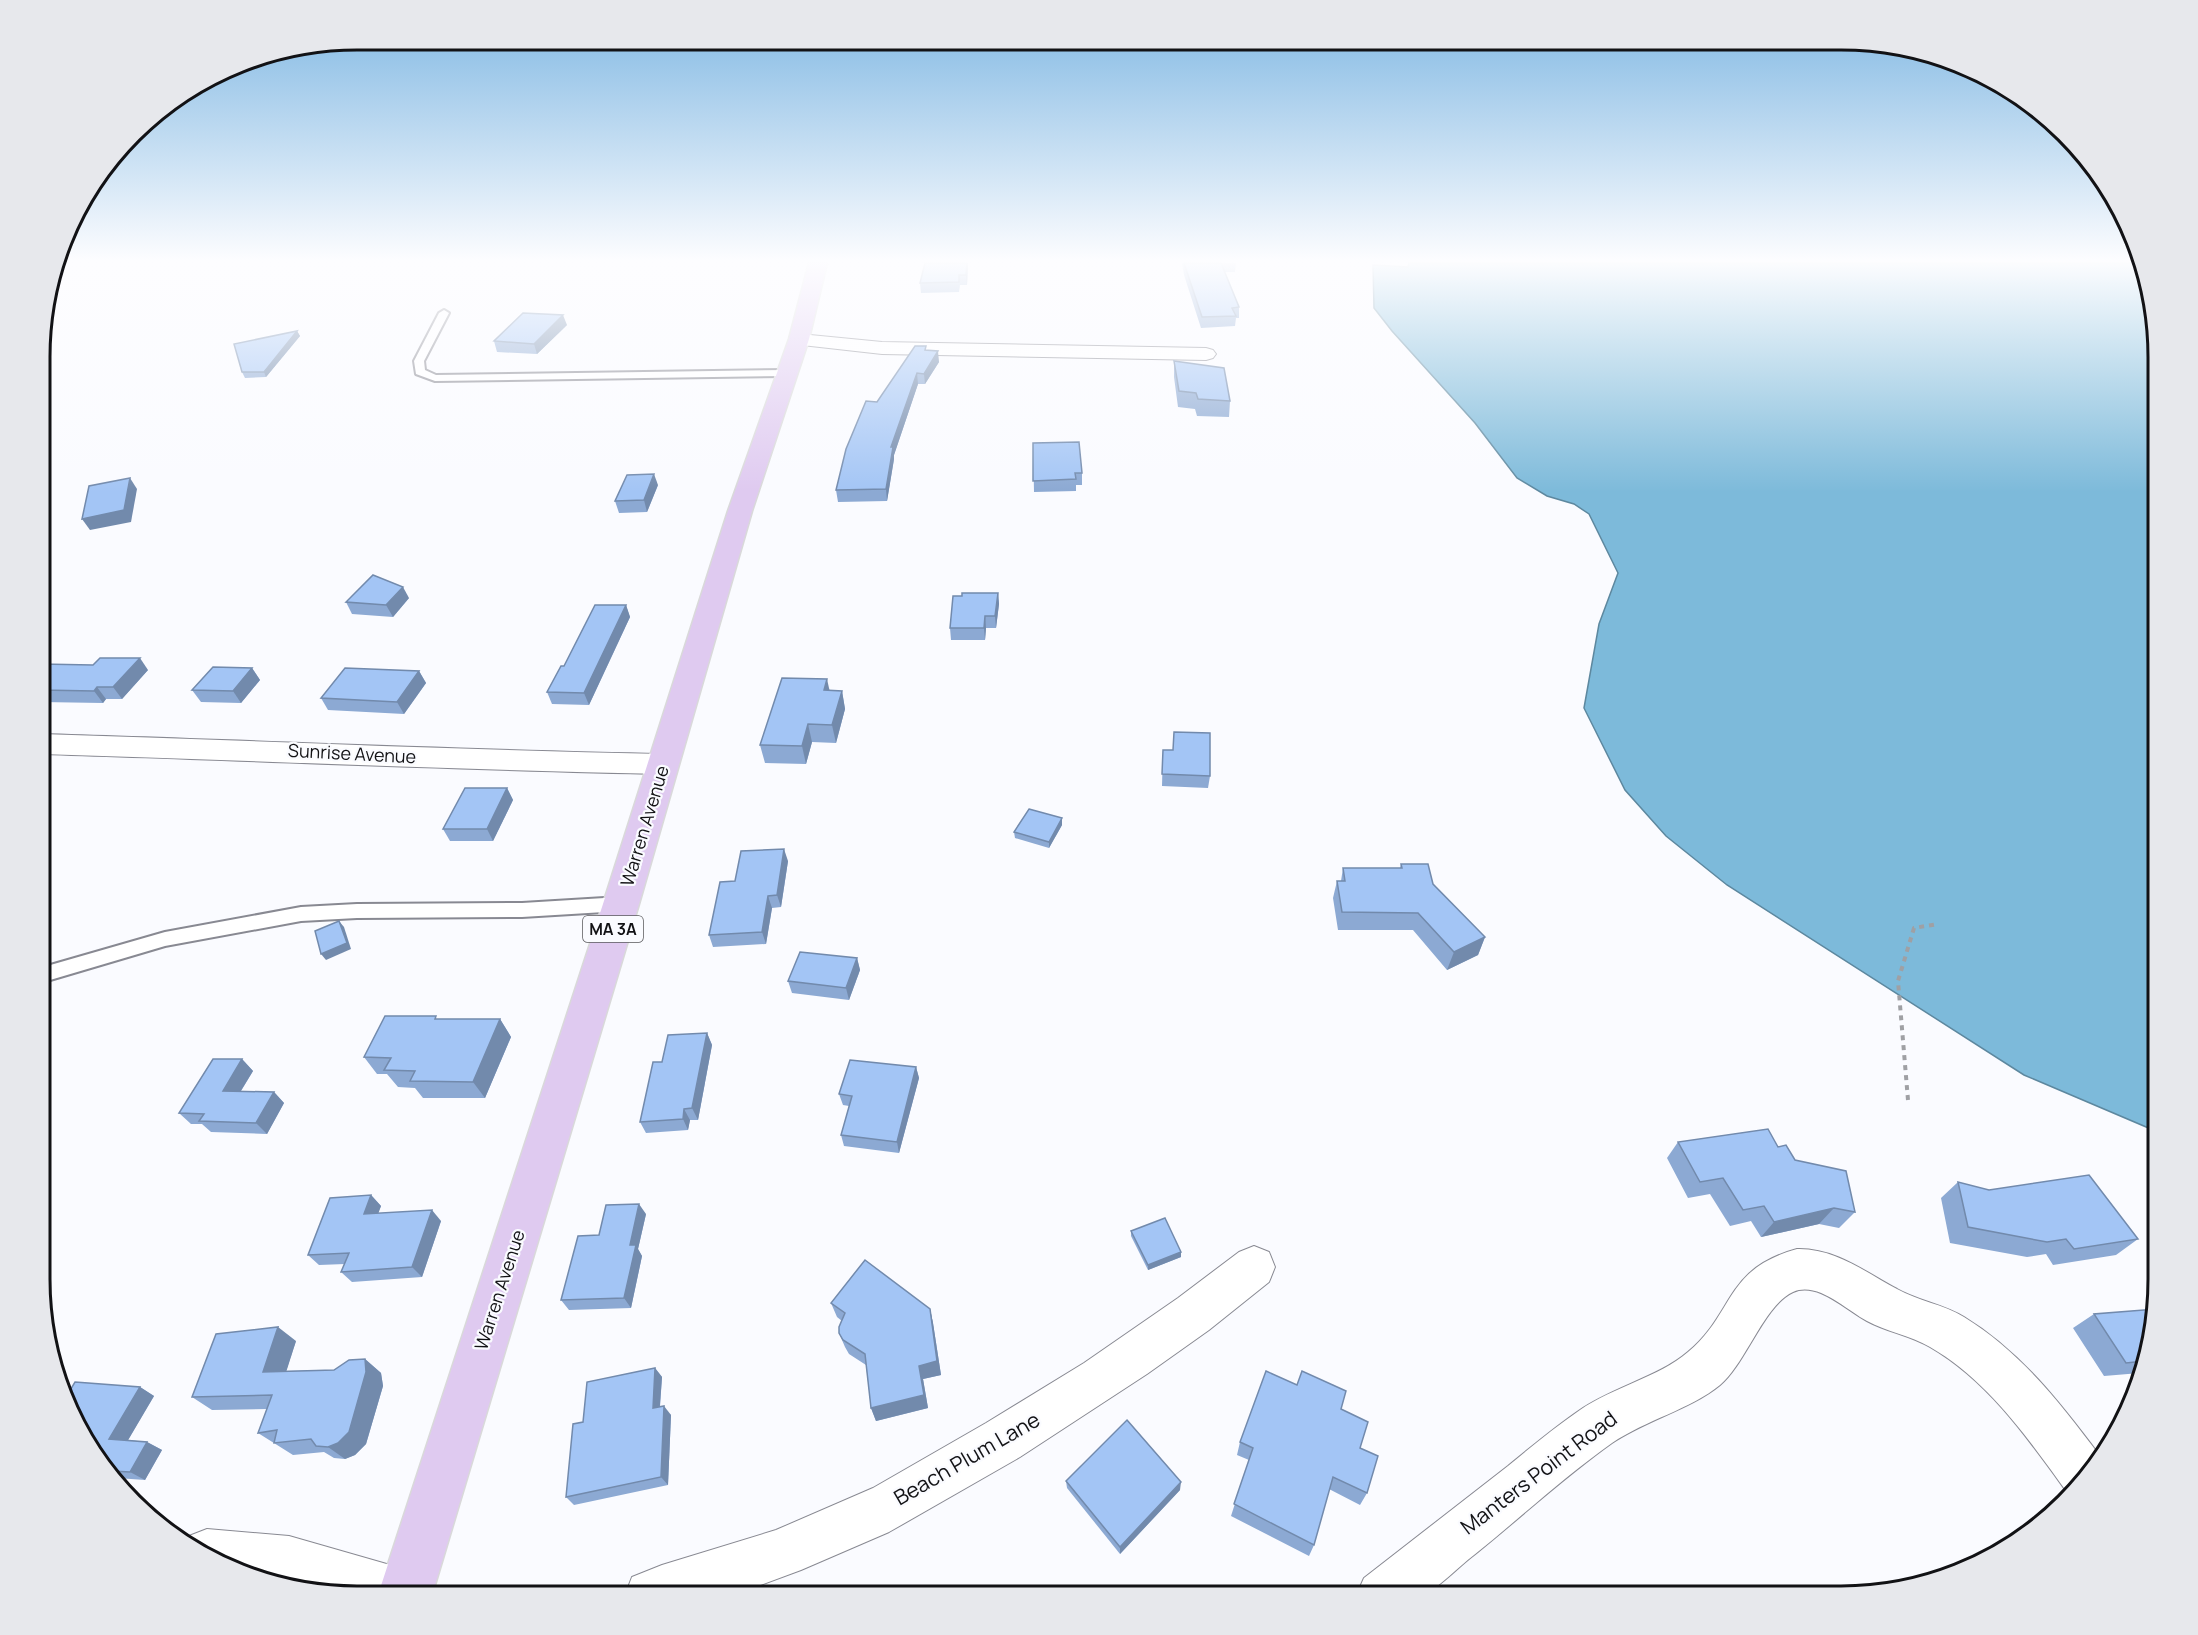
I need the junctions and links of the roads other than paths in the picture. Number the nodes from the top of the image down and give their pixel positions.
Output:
1 (430, 339) edge
2 (800, 340) joint
3 (1206, 354) dead end
4 (787, 374) junction
5 (50, 744) edge
6 (663, 764) junction
7 (621, 904) junction
8 (50, 973) edge
9 (1254, 1267) dead end
10 (2080, 1471) edge
11 (224, 1555) edge
12 (374, 1586) edge
13 (408, 1586) edge
14 (682, 1586) edge
15 (1395, 1586) edge

1 - 4 lane
2 - 3 street
2 - 4 main road, Warren Avenue / MA 3A
4 - 6 main road, Warren Avenue / MA 3A
5 - 6 street, Sunrise Avenue
6 - 7 main road, Warren Avenue / MA 3A
7 - 8 lane
7 - 13 main road, Warren Avenue / MA 3A
9 - 14 street, Beach Plum Lane
10 - 15 street, Manters Point Road
11 - 12 street

